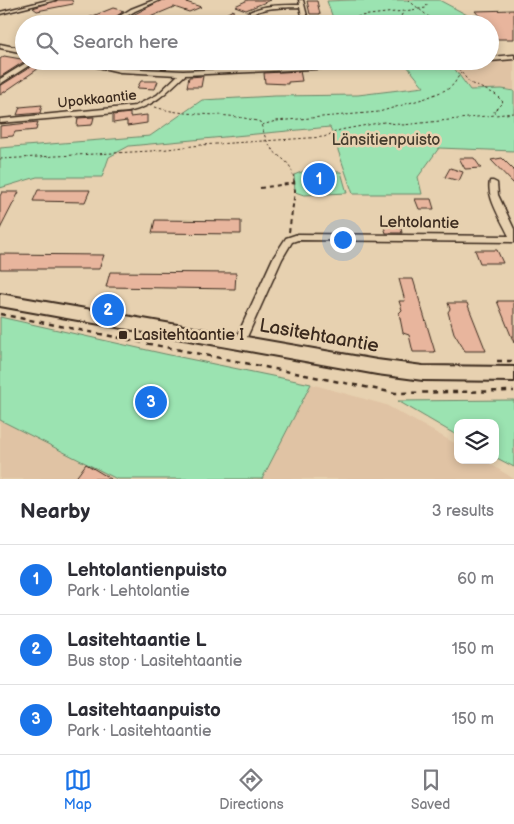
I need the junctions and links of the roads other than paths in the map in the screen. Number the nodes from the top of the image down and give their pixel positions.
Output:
1 (54, 0) edge
2 (158, 0) edge
3 (302, 3) edge
4 (0, 13) edge
5 (124, 15) edge
6 (247, 15) edge
7 (0, 46) edge
8 (15, 49) edge
9 (514, 57) edge
10 (499, 58) edge
11 (19, 70) edge
12 (126, 70) edge
13 (228, 70) edge
14 (183, 73) junction
15 (0, 82) edge
16 (0, 121) edge
17 (494, 183) dead end
18 (514, 239) edge
19 (0, 300) edge
20 (239, 343) junction
21 (514, 374) edge

1 - 4 street
2 - 5 street
3 - 6 street
7 - 8 street
9 - 10 street
11 - 15 street
12 - 14 street
13 - 14 street
14 - 16 street, Upokkaantie
17 - 18 street, Lehtolantie
18 - 20 street, Lehtolantie
19 - 20 street, Lasitehtaantie
20 - 21 street, Lasitehtaantie

